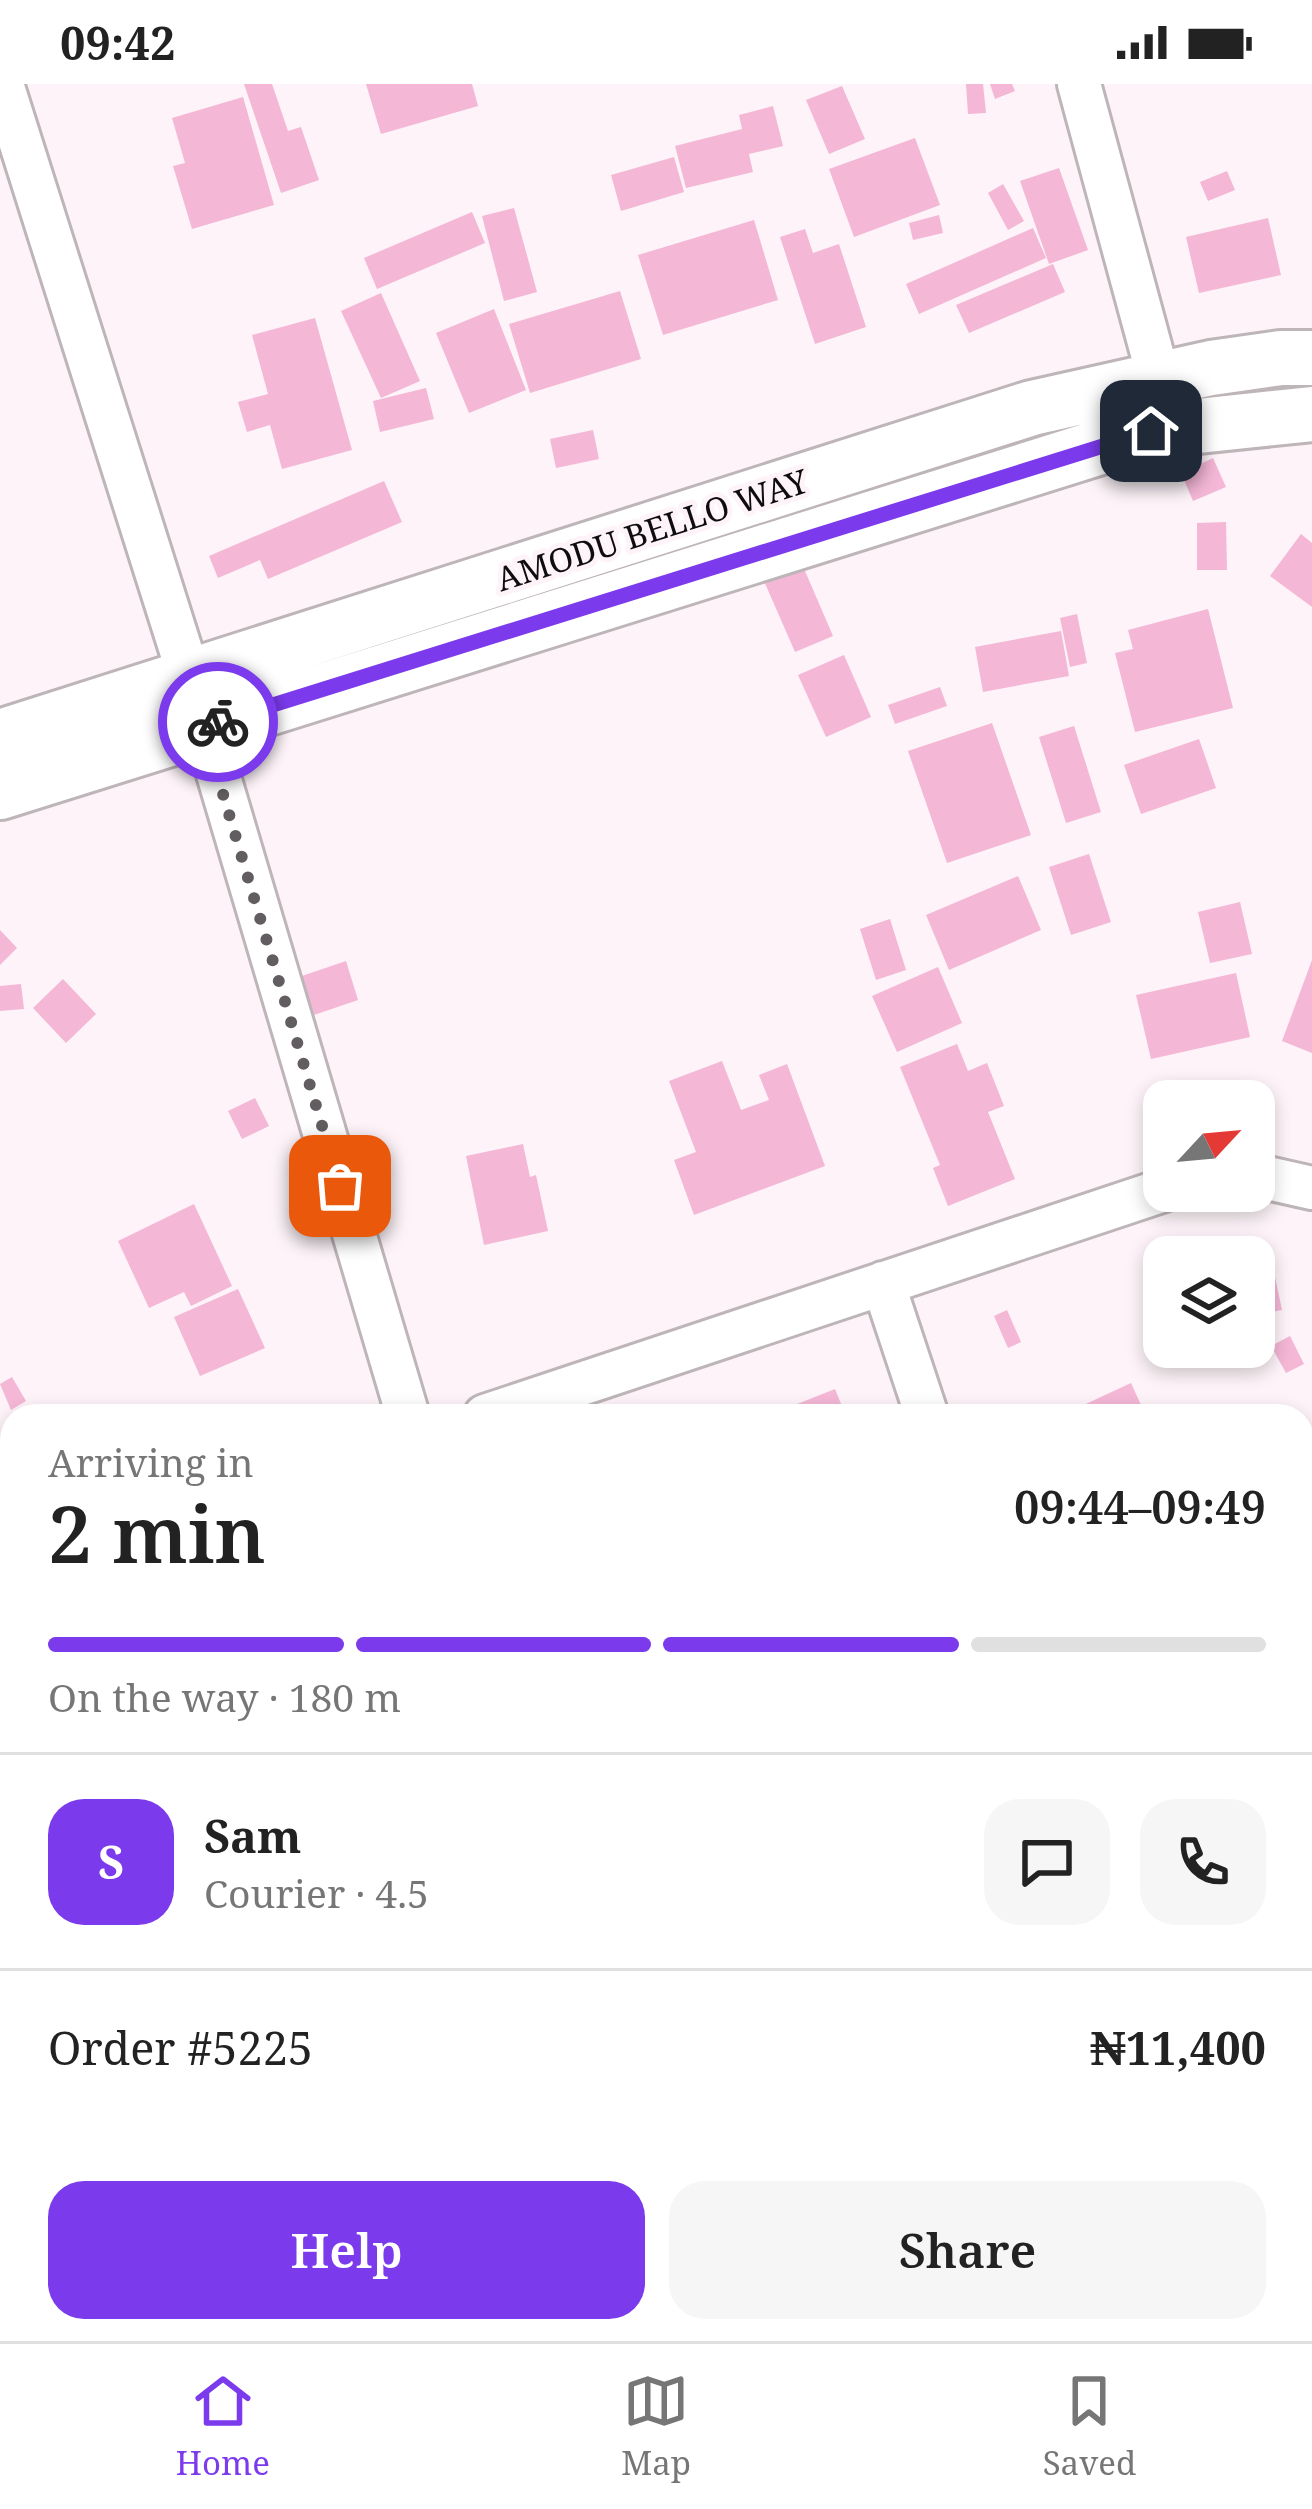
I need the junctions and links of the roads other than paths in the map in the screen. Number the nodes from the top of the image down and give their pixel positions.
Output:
1 (2, 84) edge
2 (1079, 84) edge
3 (1312, 358) edge
4 (1159, 379) junction
5 (1312, 414) edge
6 (197, 703) junction
7 (0, 737) edge
8 (0, 792) edge
9 (1275, 1180) edge
10 (1312, 1188) edge
11 (1143, 1197) edge
12 (884, 1283) junction
13 (404, 1404) edge
14 (521, 1404) edge
15 (923, 1404) edge

1 - 6 street
2 - 4 street
3 - 4 main road, AMODU BELLO WAY
4 - 6 main road, AMODU BELLO WAY
5 - 6 main road, AMODU BELLO WAY
6 - 7 main road, AMODU BELLO WAY
6 - 8 main road, AMODU BELLO WAY
6 - 13 street
9 - 10 street
11 - 12 street
12 - 14 street
12 - 15 street

